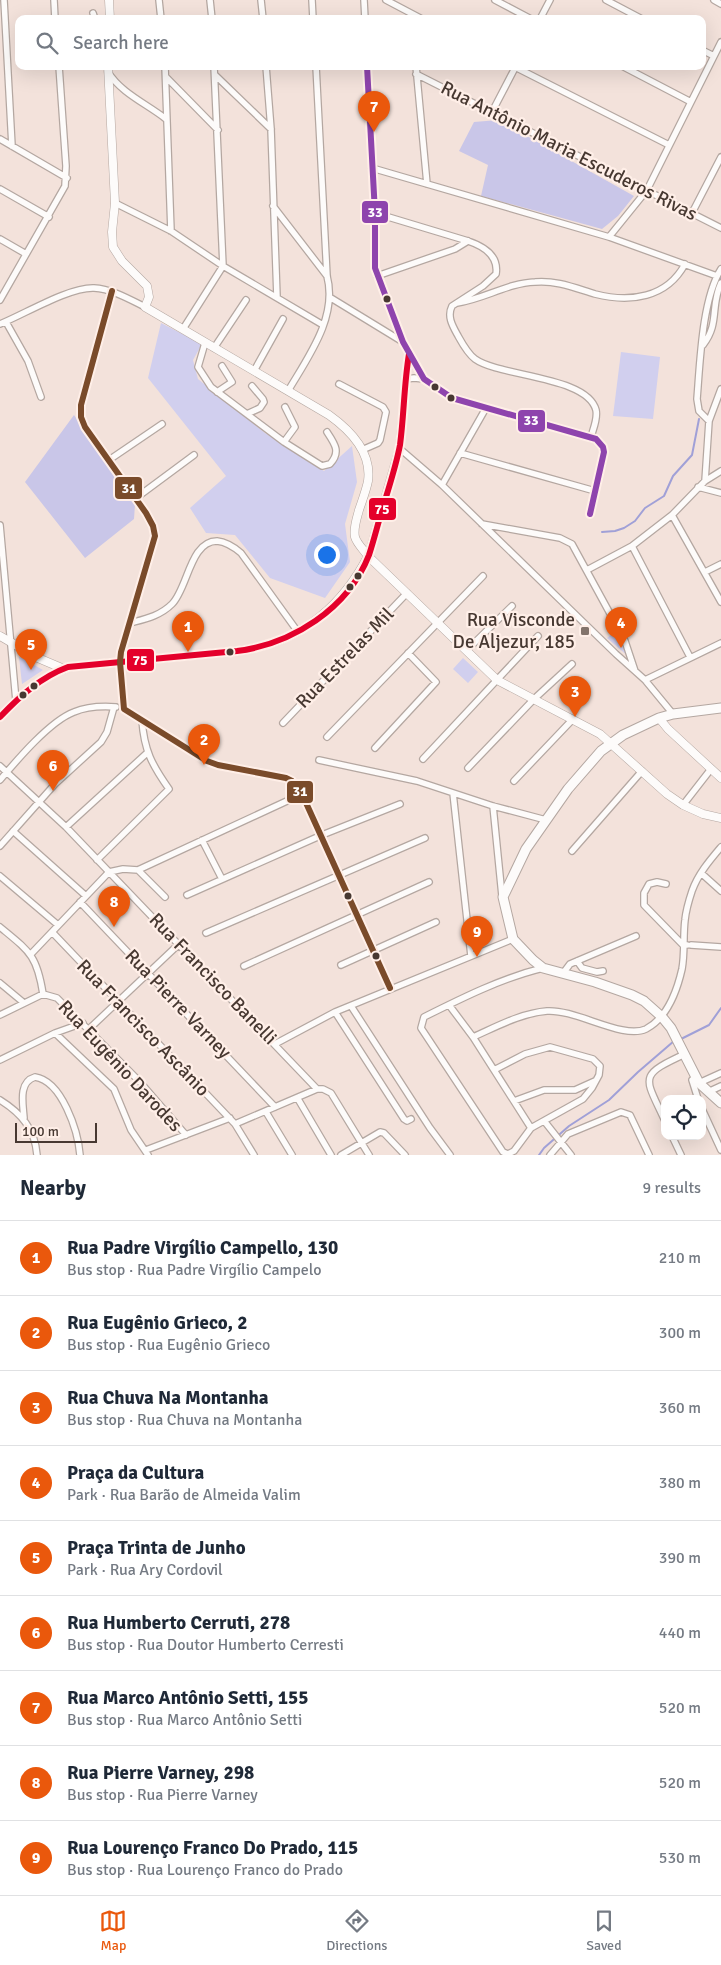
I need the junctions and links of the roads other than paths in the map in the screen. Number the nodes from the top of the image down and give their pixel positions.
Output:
1 (4, 0) edge
2 (54, 0) edge
3 (104, 0) edge
4 (109, 0) edge
5 (159, 0) edge
6 (210, 0) edge
7 (261, 0) edge
8 (312, 0) edge
9 (364, 0) edge
10 (386, 0) edge
11 (495, 0) edge
12 (550, 0) edge
13 (606, 0) edge
14 (714, 0) edge
15 (721, 4) edge
16 (55, 15) edge
17 (105, 15) edge
18 (110, 15) edge
19 (161, 15) edge
20 (212, 15) edge
21 (263, 15) edge
22 (313, 15) edge
23 (365, 15) edge
24 (413, 15) edge
25 (523, 15) edge
26 (542, 15) edge
27 (634, 15) edge
28 (721, 42) edge
29 (706, 52) edge
30 (714, 56) junction
31 (59, 70) edge
32 (109, 70) edge
33 (110, 70) edge
34 (165, 70) edge
35 (214, 70) edge
36 (266, 70) edge
37 (316, 70) edge
38 (367, 70) edge
39 (416, 70) edge
40 (513, 70) edge
41 (520, 70) edge
42 (630, 70) edge
43 (416, 74) junction
44 (215, 75) junction
45 (166, 77) junction
46 (114, 80) junction
47 (691, 102) junction
48 (492, 112) junction
49 (166, 118) junction
50 (271, 129) junction
51 (218, 130) junction
52 (0, 139) edge
53 (669, 145) junction
54 (12, 146) junction
55 (721, 157) edge
56 (372, 168) junction
57 (67, 178) junction
58 (427, 184) junction
59 (0, 189) edge
60 (647, 190) junction
61 (117, 204) junction
62 (273, 206) junction
63 (374, 213) junction
64 (692, 213) junction
65 (48, 217) junction
66 (721, 228) edge
67 (171, 231) junction
68 (609, 237) junction
69 (0, 239) edge
70 (468, 241) junction
71 (26, 254) junction
72 (685, 264) junction
73 (224, 266) junction
74 (721, 269) edge
75 (327, 276) junction
76 (377, 276) junction
77 (717, 276) junction
78 (721, 283) edge
79 (2, 290) edge
80 (112, 291) junction
81 (276, 297) junction
82 (331, 298) junction
83 (0, 300) edge
84 (246, 300) dead end
85 (453, 306) junction
86 (145, 307) junction
87 (283, 319) dead end
88 (3, 323) edge
89 (323, 325) junction
90 (183, 329) junction
91 (403, 342) junction
92 (205, 343) junction
93 (703, 345) junction
94 (214, 348) junction
95 (410, 354) junction
96 (222, 366) dead end
97 (254, 371) junction
98 (406, 379) junction
99 (424, 380) junction
100 (340, 384) dead end
101 (252, 386) dead end
102 (721, 389) edge
103 (288, 391) junction
104 (217, 392) junction
105 (41, 397) dead end
106 (285, 407) dead end
107 (260, 408) junction
108 (486, 408) junction
109 (247, 414) junction
110 (256, 421) junction
111 (709, 421) junction
112 (162, 424) dead end
113 (327, 432) dead end
114 (591, 437) junction
115 (284, 442) junction
116 (399, 448) junction
117 (362, 450) junction
118 (460, 453) junction
119 (194, 456) dead end
120 (109, 460) junction
121 (721, 471) edge
122 (705, 480) junction
123 (442, 485) junction
124 (698, 487) junction
125 (595, 491) junction
126 (721, 493) edge
127 (136, 498) junction
128 (590, 514) dead end
129 (672, 515) junction
130 (482, 524) junction
131 (0, 525) edge
132 (0, 536) edge
133 (632, 546) junction
134 (368, 556) junction
135 (721, 564) edge
136 (587, 570) junction
137 (705, 572) junction
138 (483, 576) dead end
139 (3, 586) edge
140 (407, 593) junction
141 (721, 602) edge
142 (512, 606) dead end
143 (130, 623) junction
144 (438, 623) junction
145 (298, 632) junction
146 (0, 636) edge
147 (538, 636) dead end
148 (10, 643) junction
149 (721, 643) edge
150 (467, 650) junction
151 (408, 653) junction
152 (690, 657) junction
153 (120, 662) junction
154 (572, 664) dead end
155 (64, 668) junction
156 (635, 671) junction
157 (497, 680) junction
158 (645, 680) junction
159 (534, 699) junction
160 (13, 704) junction
161 (114, 707) junction
162 (0, 708) edge
163 (124, 709) junction
164 (719, 711) edge
165 (674, 714) junction
166 (0, 717) edge
167 (659, 718) junction
168 (573, 719) junction
169 (142, 720) junction
170 (283, 723) dead end
171 (327, 737) dead end
172 (612, 743) junction
173 (375, 748) dead end
174 (147, 753) junction
175 (423, 759) dead end
176 (319, 760) dead end
177 (0, 766) edge
178 (468, 768) dead end
179 (711, 769) junction
180 (642, 771) junction
181 (7, 772) junction
182 (721, 778) edge
183 (0, 780) edge
184 (514, 781) dead end
185 (453, 793) junction
186 (302, 794) junction
187 (39, 801) junction
188 (400, 804) dead end
189 (683, 805) junction
190 (492, 806) junction
191 (721, 818) edge
192 (546, 820) junction
193 (66, 827) junction
194 (13, 831) junction
195 (322, 835) junction
196 (424, 838) dead end
197 (202, 840) junction
198 (0, 846) edge
199 (721, 847) edge
200 (572, 851) dead end
201 (98, 860) junction
202 (138, 870) junction
203 (109, 872) junction
204 (701, 873) junction
205 (338, 874) junction
206 (0, 876) edge
207 (222, 879) junction
208 (429, 882) dead end
209 (666, 884) dead end
210 (721, 891) edge
211 (187, 895) dead end
212 (86, 896) junction
213 (165, 897) dead end
214 (503, 897) junction
215 (80, 902) junction
216 (356, 914) junction
217 (436, 922) dead end
218 (58, 925) junction
219 (0, 927) edge
220 (52, 932) junction
221 (206, 933) dead end
222 (636, 936) dead end
223 (513, 939) junction
224 (180, 944) junction
225 (687, 945) junction
226 (721, 947) edge
227 (372, 950) junction
228 (31, 954) junction
229 (471, 956) junction
230 (577, 961) junction
231 (341, 965) dead end
232 (244, 966) dead end
233 (543, 968) junction
234 (604, 971) dead end
235 (564, 972) junction
236 (149, 973) junction
237 (0, 983) edge
238 (390, 988) junction
239 (43, 994) junction
240 (118, 1001) junction
241 (24, 1003) junction
242 (449, 1005) junction
243 (351, 1006) junction
244 (335, 1012) junction
245 (0, 1015) edge
246 (662, 1017) junction
247 (83, 1023) junction
248 (88, 1028) junction
249 (56, 1033) junction
250 (473, 1037) junction
251 (275, 1044) junction
252 (684, 1051) junction
253 (0, 1060) edge
254 (494, 1070) junction
255 (721, 1073) edge
256 (597, 1078) junction
257 (698, 1080) junction
258 (721, 1086) edge
259 (317, 1090) junction
260 (708, 1092) junction
261 (697, 1095) edge
262 (298, 1099) junction
263 (0, 1100) edge
264 (514, 1101) junction
265 (721, 1103) edge
266 (275, 1107) junction
267 (266, 1112) junction
268 (661, 1112) edge
269 (24, 1118) junction
270 (230, 1118) junction
271 (706, 1118) edge
272 (411, 1120) dead end
273 (545, 1122) junction
274 (236, 1124) junction
275 (531, 1128) junction
276 (186, 1135) junction
277 (559, 1140) junction
278 (674, 1140) edge
279 (362, 1143) junction
280 (721, 1150) edge
281 (147, 1153) edge
282 (647, 1154) edge
283 (37, 1155) edge
284 (80, 1155) edge
285 (254, 1155) edge
286 (292, 1155) edge
287 (331, 1155) edge
288 (341, 1155) edge
289 (369, 1155) edge
290 (405, 1155) edge
291 (450, 1155) edge
292 (550, 1155) edge
293 (571, 1155) edge
294 (681, 1155) edge

1 - 54 street
2 - 16 street
3 - 17 street
4 - 18 street
5 - 19 street
6 - 20 street
7 - 21 street
8 - 22 street
9 - 23 street
10 - 24 street
11 - 25 street
12 - 26 street
13 - 27 street
14 - 15 street
28 - 30 street
29 - 30 street
30 - 47 street
31 - 57 street
32 - 61 street
33 - 46 street
34 - 45 street
35 - 44 street
36 - 50 street
37 - 75 street
38 - 56 street
39 - 43 street
40 - 48 street
41 - 53 street
42 - 47 street
43 - 48 street, Rua Antônio Maria Escuderos Rivas
43 - 58 street
44 - 50 street
44 - 51 street
45 - 49 street
45 - 51 street
46 - 49 street
46 - 61 street
47 - 53 street
48 - 60 street, Rua Antônio Maria Escuderos Rivas
49 - 67 street
50 - 62 street
51 - 73 street
52 - 54 street
53 - 60 street
54 - 57 street
55 - 64 street
56 - 58 street
56 - 63 street
57 - 65 street
58 - 68 street
59 - 65 street
60 - 64 street, Rua Antônio Maria Escuderos Rivas
60 - 68 street
61 - 67 street
61 - 86 street
62 - 75 street
62 - 81 street
63 - 70 street
63 - 76 street
64 - 66 street, Rua Antônio Maria Escuderos Rivas
65 - 71 street
67 - 73 street
68 - 72 street
69 - 71 street
70 - 76 street
70 - 85 street
71 - 79 street
72 - 77 street
72 - 85 street
73 - 81 street
73 - 90 street
74 - 77 street
75 - 82 street
76 - 91 street
77 - 93 street
78 - 93 street
79 - 83 street
80 - 86 street
80 - 88 street
80 - 120 street
81 - 89 street
82 - 89 street
82 - 91 street
84 - 94 street
85 - 114 street
86 - 90 street
87 - 97 street
88 - 105 street
89 - 103 street
90 - 92 street
91 - 95 street
92 - 94 street
92 - 104 street
93 - 111 street
94 - 97 street
95 - 98 street
95 - 99 street
96 - 104 street
97 - 103 street
98 - 99 street
98 - 116 street
99 - 108 street
100 - 117 street
101 - 107 street
102 - 111 street
103 - 117 street
104 - 109 street
106 - 115 street
107 - 109 street
107 - 110 street
108 - 114 street
108 - 118 street
109 - 110 street
110 - 115 street
111 - 122 street
112 - 120 street
113 - 115 street
114 - 125 street
116 - 123 street
116 - 134 street
117 - 134 street
118 - 123 street
118 - 125 street
119 - 127 street
120 - 127 street
121 - 122 street
122 - 124 street
123 - 130 street
124 - 126 street
124 - 129 street
125 - 128 street
127 - 143 street
129 - 133 street
129 - 137 street
130 - 136 street
130 - 156 street
131 - 132 street
132 - 139 street
133 - 136 street
133 - 152 street
134 - 140 street
134 - 145 street
135 - 137 street
136 - 156 street
137 - 141 street
138 - 144 street
139 - 148 street
140 - 144 street
140 - 170 street, Rua Estrelas Mil
142 - 150 street
143 - 145 street
143 - 153 street
144 - 150 street
144 - 151 street
145 - 153 street
146 - 148 street
147 - 157 street
148 - 155 street
148 - 160 street
149 - 152 street
150 - 157 street
151 - 171 street
151 - 173 street
152 - 158 street
153 - 155 street
153 - 163 street
154 - 159 street
155 - 160 street
156 - 158 street
157 - 159 street
157 - 175 street
158 - 165 street
159 - 168 street
159 - 178 street
160 - 162 street
160 - 166 street
161 - 163 street
161 - 181 street
161 - 187 street
163 - 169 street
164 - 165 main road
165 - 167 main road
167 - 172 main road
167 - 179 street
168 - 172 street
168 - 184 street
169 - 174 street
169 - 186 street
172 - 180 street
172 - 192 main road
174 - 193 street
174 - 201 street
176 - 185 street
177 - 181 street, Rua Francisco Banelli
179 - 182 street
179 - 189 street
180 - 189 street
180 - 200 street
181 - 183 street
181 - 187 street, Rua Francisco Banelli
185 - 190 street
185 - 229 street
186 - 195 street
186 - 197 street
187 - 193 street, Rua Francisco Banelli
187 - 194 street
188 - 195 street
189 - 191 street
190 - 192 street
190 - 214 street
192 - 214 main road
193 - 201 street, Rua Francisco Banelli
194 - 198 street
194 - 212 street
195 - 205 street
195 - 207 street
196 - 205 street
197 - 202 street
197 - 207 street
199 - 204 street
201 - 203 street, Rua Francisco Banelli
202 - 203 street
202 - 213 street
203 - 212 street
203 - 224 street, Rua Francisco Banelli
204 - 210 street
204 - 225 street
205 - 216 street
205 - 221 street
206 - 218 street
207 - 211 street
208 - 216 street
209 - 225 street
212 - 215 street
214 - 223 main road
215 - 218 street
215 - 236 street, Rua Pierre Varney
216 - 227 street
216 - 232 street
217 - 227 street
218 - 220 street
219 - 228 street
220 - 228 street
220 - 240 street, Rua Francisco Ascânio
222 - 230 street
223 - 229 street
223 - 233 main road
224 - 236 street
224 - 251 street, Rua Francisco Banelli
225 - 226 street
225 - 246 street
227 - 231 street
227 - 238 street
228 - 239 street
229 - 238 street
230 - 234 street
230 - 235 street
233 - 235 main road
233 - 242 street
235 - 246 main road
236 - 240 street
236 - 266 street, Rua Pierre Varney
237 - 241 street
238 - 243 street
239 - 241 street, Rua Eugênio Darodes
239 - 247 street, Rua Eugênio Darodes
240 - 248 street
240 - 270 street, Rua Francisco Ascânio
241 - 245 street, Rua Eugênio Darodes
242 - 250 street
242 - 275 street
243 - 244 street
243 - 291 street
244 - 251 street
244 - 272 street
246 - 250 street
246 - 252 main road
247 - 248 street, Rua Eugênio Darodes
247 - 249 street
248 - 276 street, Rua Eugênio Darodes
249 - 253 street
249 - 281 street
250 - 254 street
251 - 259 street, Rua Francisco Banelli
252 - 257 main road
252 - 268 street
254 - 256 street
254 - 264 street
255 - 257 street
256 - 264 street
256 - 273 street
257 - 260 main road
257 - 261 street
258 - 260 street
259 - 262 street
259 - 279 street
260 - 265 main road
262 - 266 street
262 - 287 street
263 - 269 street
264 - 275 street
266 - 267 street
267 - 274 street
267 - 286 street
269 - 283 street
269 - 284 street
270 - 274 street, Rua Francisco Ascânio
270 - 276 street
271 - 280 street
273 - 275 street
273 - 277 street
274 - 285 street, Rua Francisco Ascânio
276 - 281 street
277 - 282 street
277 - 292 street
277 - 293 street
278 - 294 street
279 - 288 street
279 - 289 street
279 - 290 street

